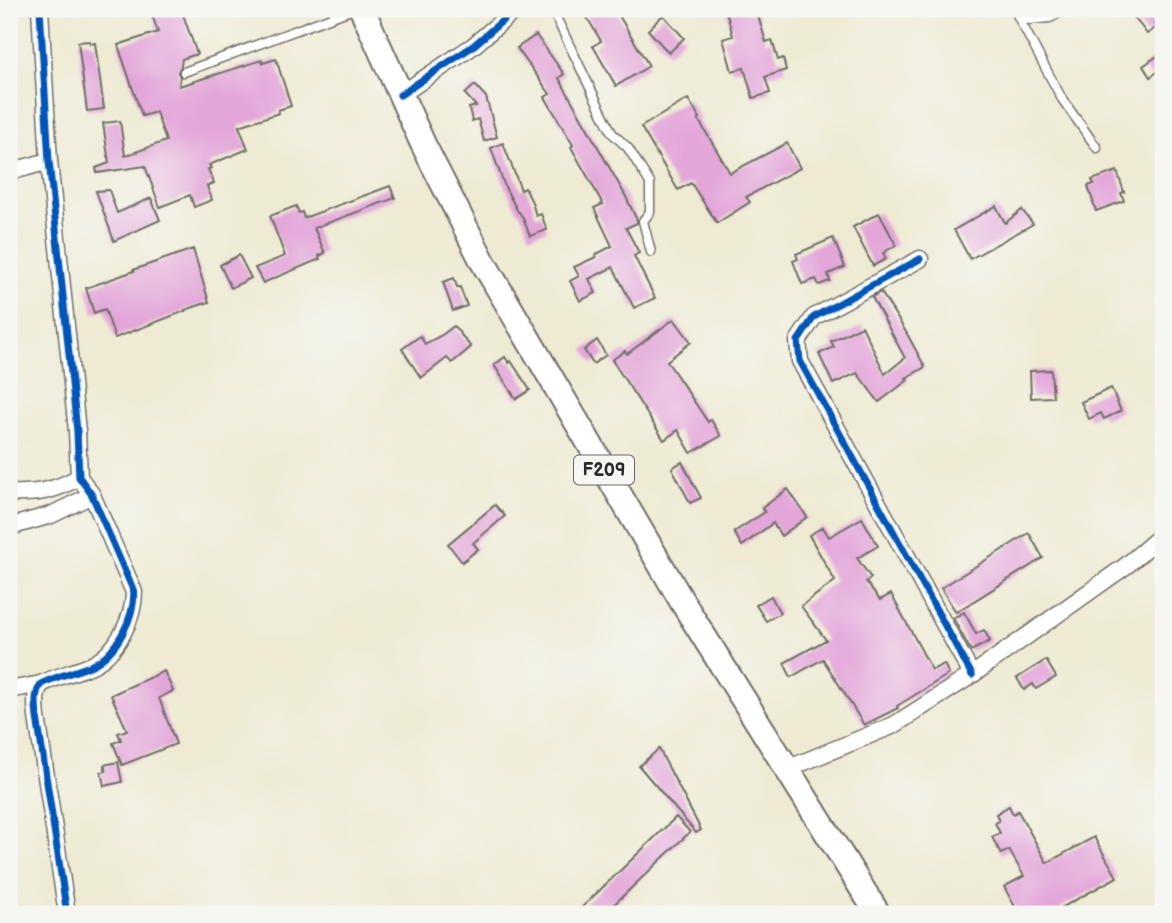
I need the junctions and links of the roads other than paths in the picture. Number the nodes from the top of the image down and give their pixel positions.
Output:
1 (40, 9) edge
2 (353, 9) edge
3 (362, 9) edge
4 (516, 9) edge
5 (552, 9) edge
6 (1013, 9) edge
7 (1019, 9) edge
8 (1058, 9) edge
9 (184, 72) dead end
10 (400, 95) junction
11 (1097, 148) dead end
12 (49, 161) junction
13 (9, 172) edge
14 (651, 252) dead end
15 (920, 259) dead end
16 (79, 477) junction
17 (9, 493) edge
18 (92, 495) junction
19 (9, 527) edge
20 (1163, 534) edge
21 (972, 675) junction
22 (41, 684) junction
23 (9, 690) edge
24 (787, 769) junction
25 (67, 914) edge
26 (878, 914) edge

1 - 12 street
2 - 9 lane
3 - 10 main road, F209
4 - 10 street
5 - 14 lane
6 - 11 lane
7 - 8 street
10 - 24 main road, F209
12 - 13 street
12 - 16 street
15 - 21 street
16 - 17 street
16 - 18 street
18 - 19 street
18 - 22 street
20 - 21 street
21 - 24 street
22 - 23 street
22 - 25 street
24 - 26 main road, F209

